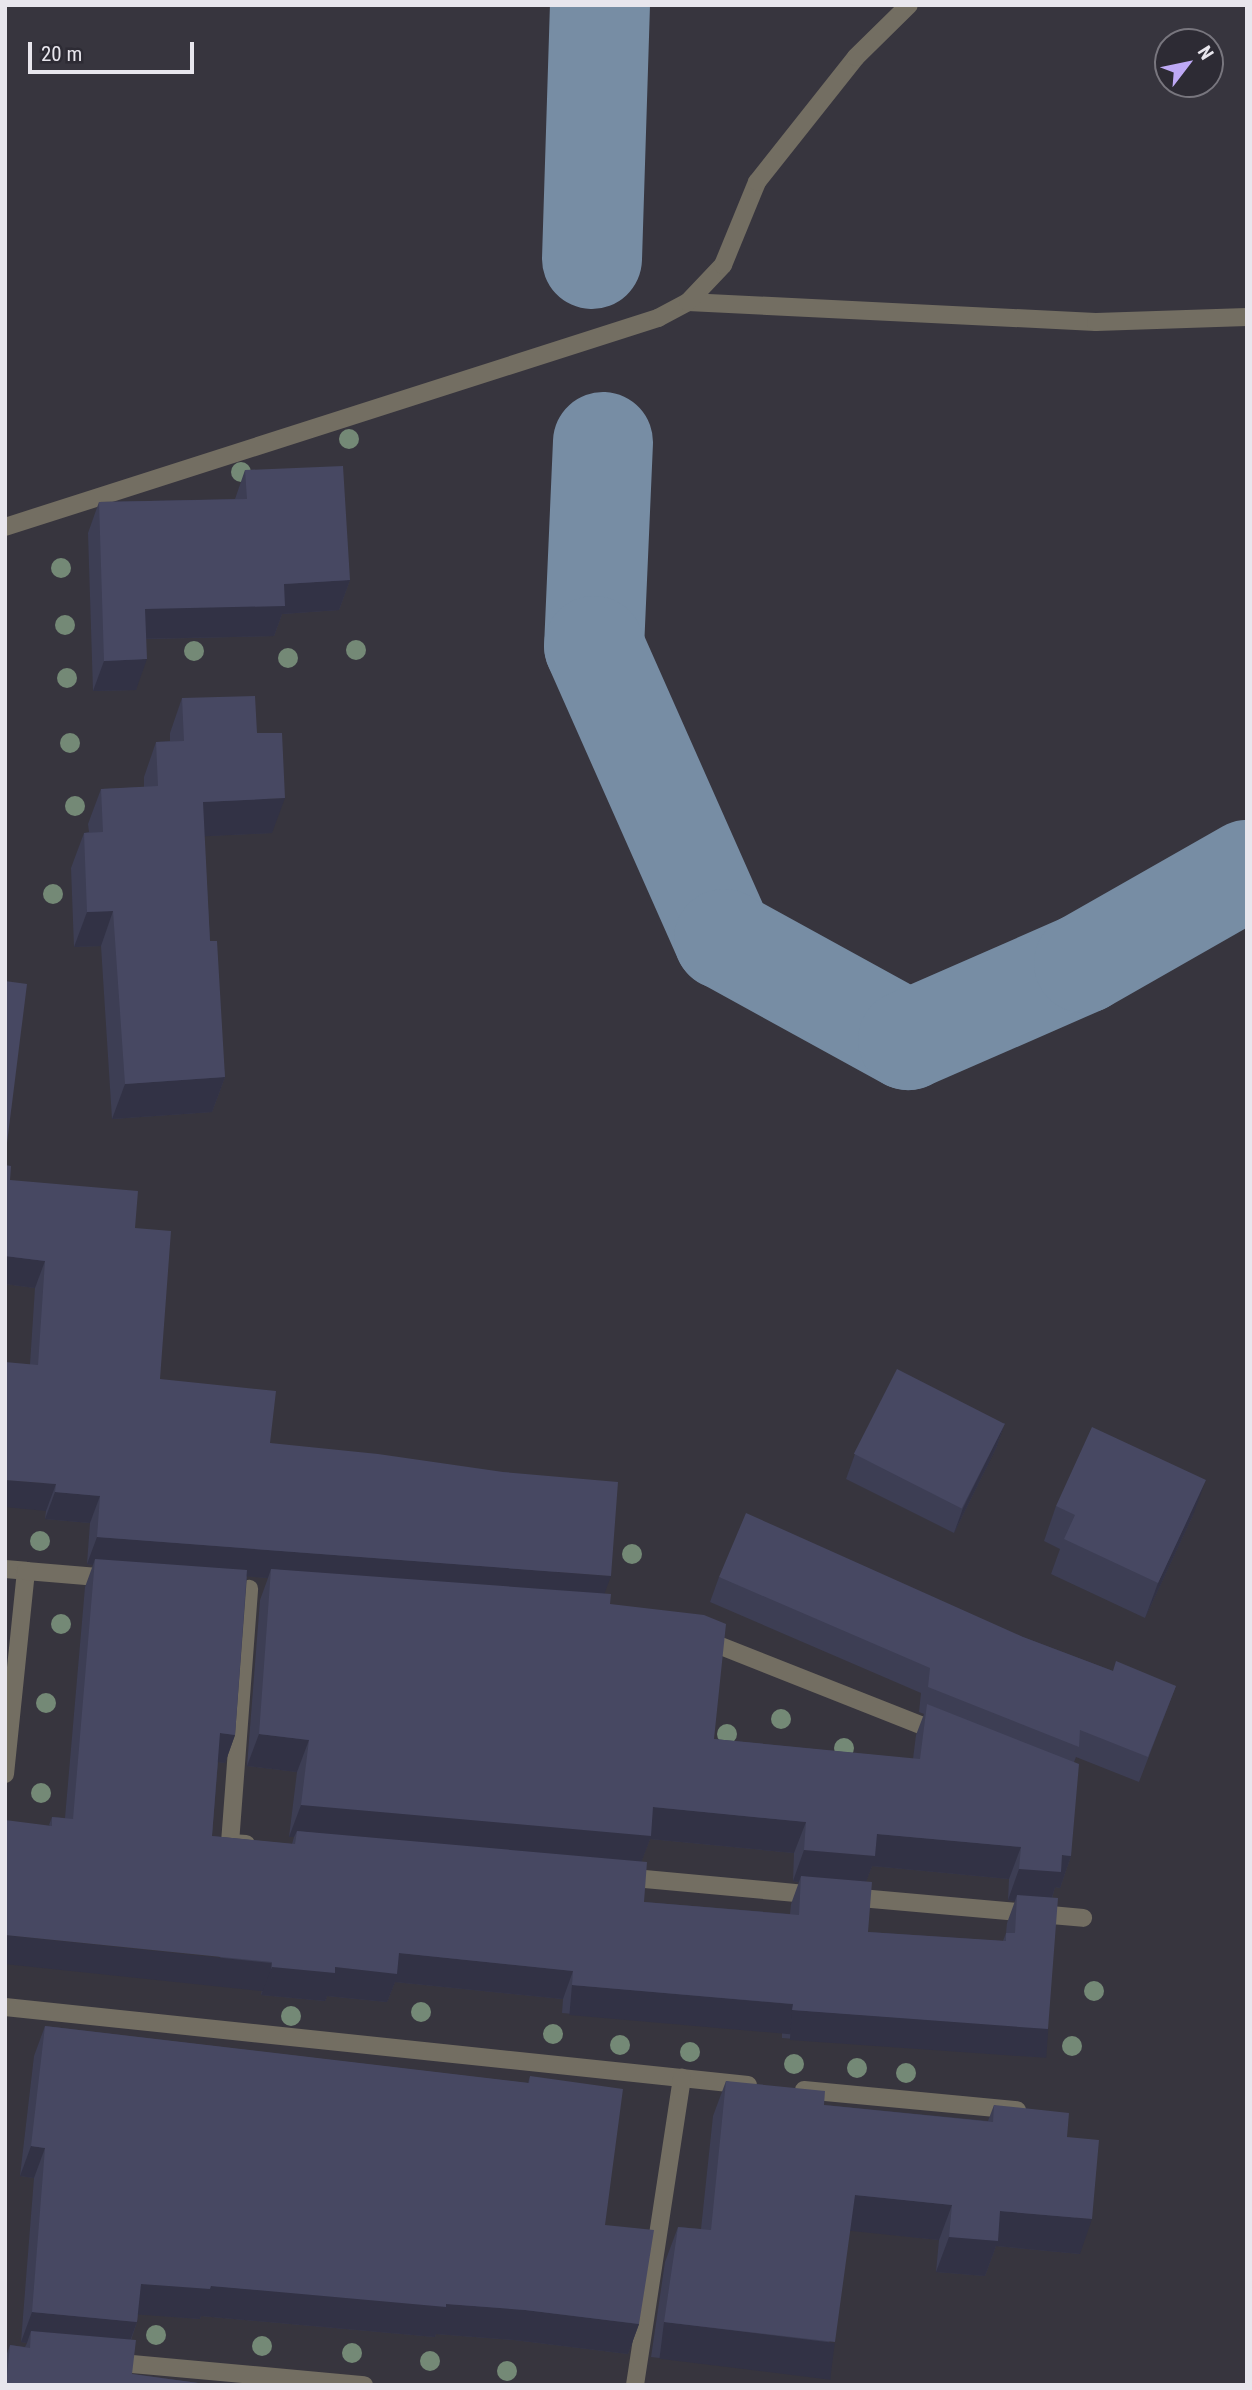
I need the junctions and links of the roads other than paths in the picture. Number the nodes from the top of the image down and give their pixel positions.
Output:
1 (909, 5) edge
2 (688, 302) junction
3 (1247, 317) edge
4 (5, 527) edge
5 (5, 1569) edge
6 (26, 1571) junction
7 (131, 1579) edge
8 (249, 1589) edge
9 (689, 1633) edge
10 (961, 1741) edge
11 (5, 1774) edge
12 (258, 1845) edge
13 (601, 1875) edge
14 (1083, 1918) dead end
15 (5, 2007) edge
16 (682, 2078) junction
17 (763, 2086) edge
18 (790, 2089) edge
19 (1034, 2112) edge
20 (88, 2360) edge
21 (364, 2385) edge
22 (635, 2385) edge

1 - 2 street
2 - 3 street
2 - 4 street
5 - 6 street
6 - 7 street
6 - 11 street
8 - 12 street
9 - 10 street
13 - 14 street
15 - 16 street
16 - 17 street
16 - 22 street
18 - 19 street
20 - 21 street

